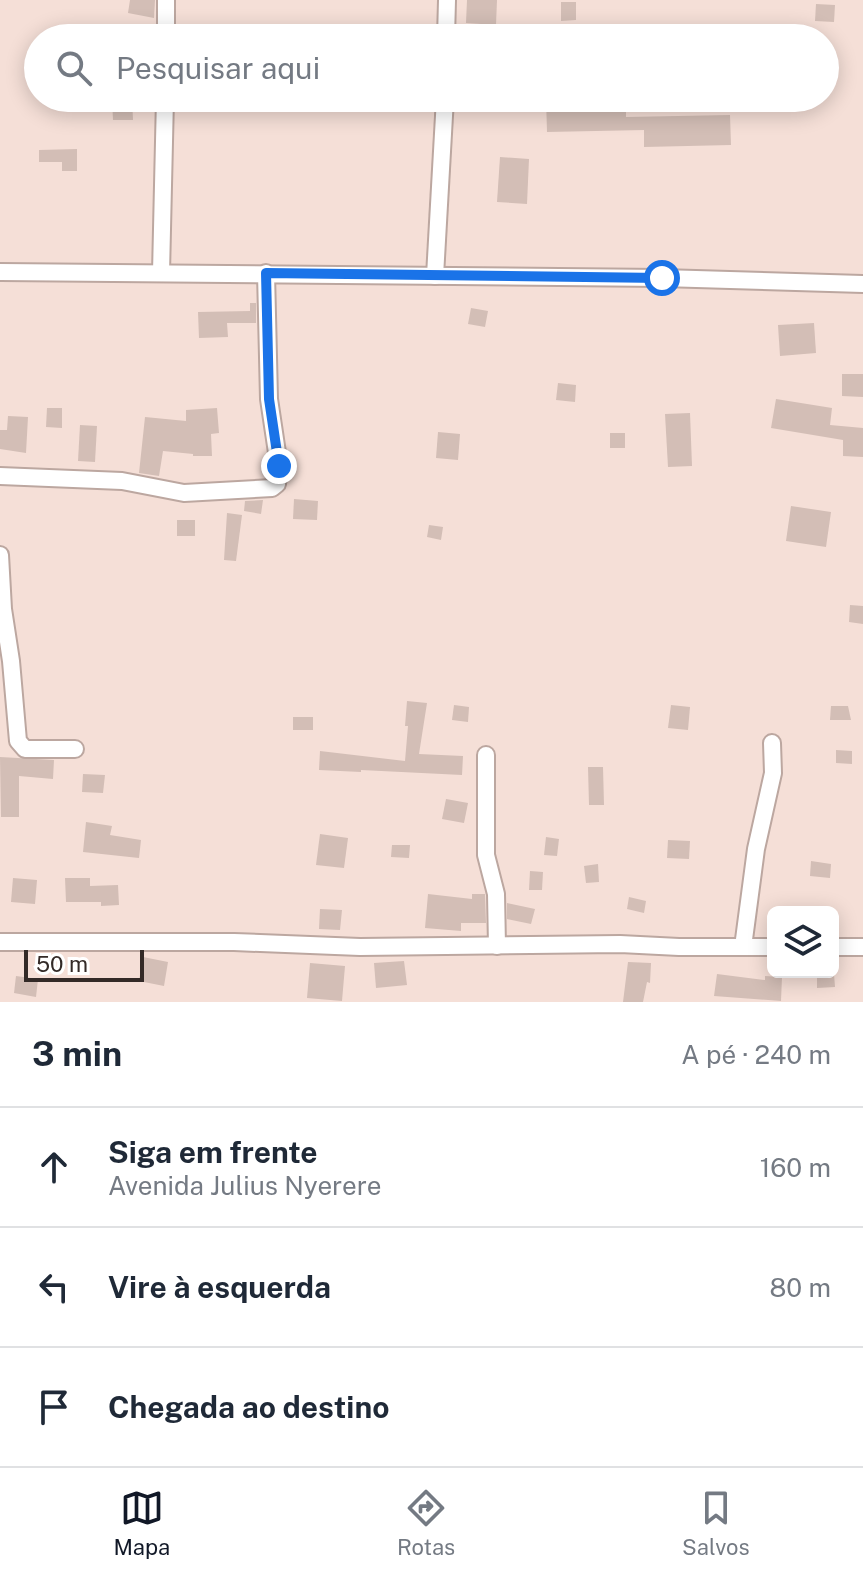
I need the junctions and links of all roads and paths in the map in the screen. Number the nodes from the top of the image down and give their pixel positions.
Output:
1 (166, 0) edge
2 (447, 0) edge
3 (166, 24) edge
4 (446, 24) edge
5 (165, 112) edge
6 (444, 112) edge
7 (0, 272) edge
8 (161, 273) junction
9 (266, 273) junction
10 (435, 276) junction
11 (863, 284) edge
12 (0, 476) edge
13 (0, 555) edge
14 (772, 743) dead end
15 (75, 749) dead end
16 (486, 755) dead end
17 (0, 942) edge
18 (497, 946) junction
19 (743, 947) junction
20 (767, 947) edge
21 (839, 947) edge
22 (863, 947) edge

1 - 3 street
2 - 4 street
5 - 8 street
6 - 10 street
7 - 8 street
8 - 9 street
9 - 10 street
9 - 12 street
10 - 11 street
13 - 15 street
14 - 19 street
16 - 18 street
17 - 18 street
18 - 19 street
19 - 20 street
21 - 22 street

